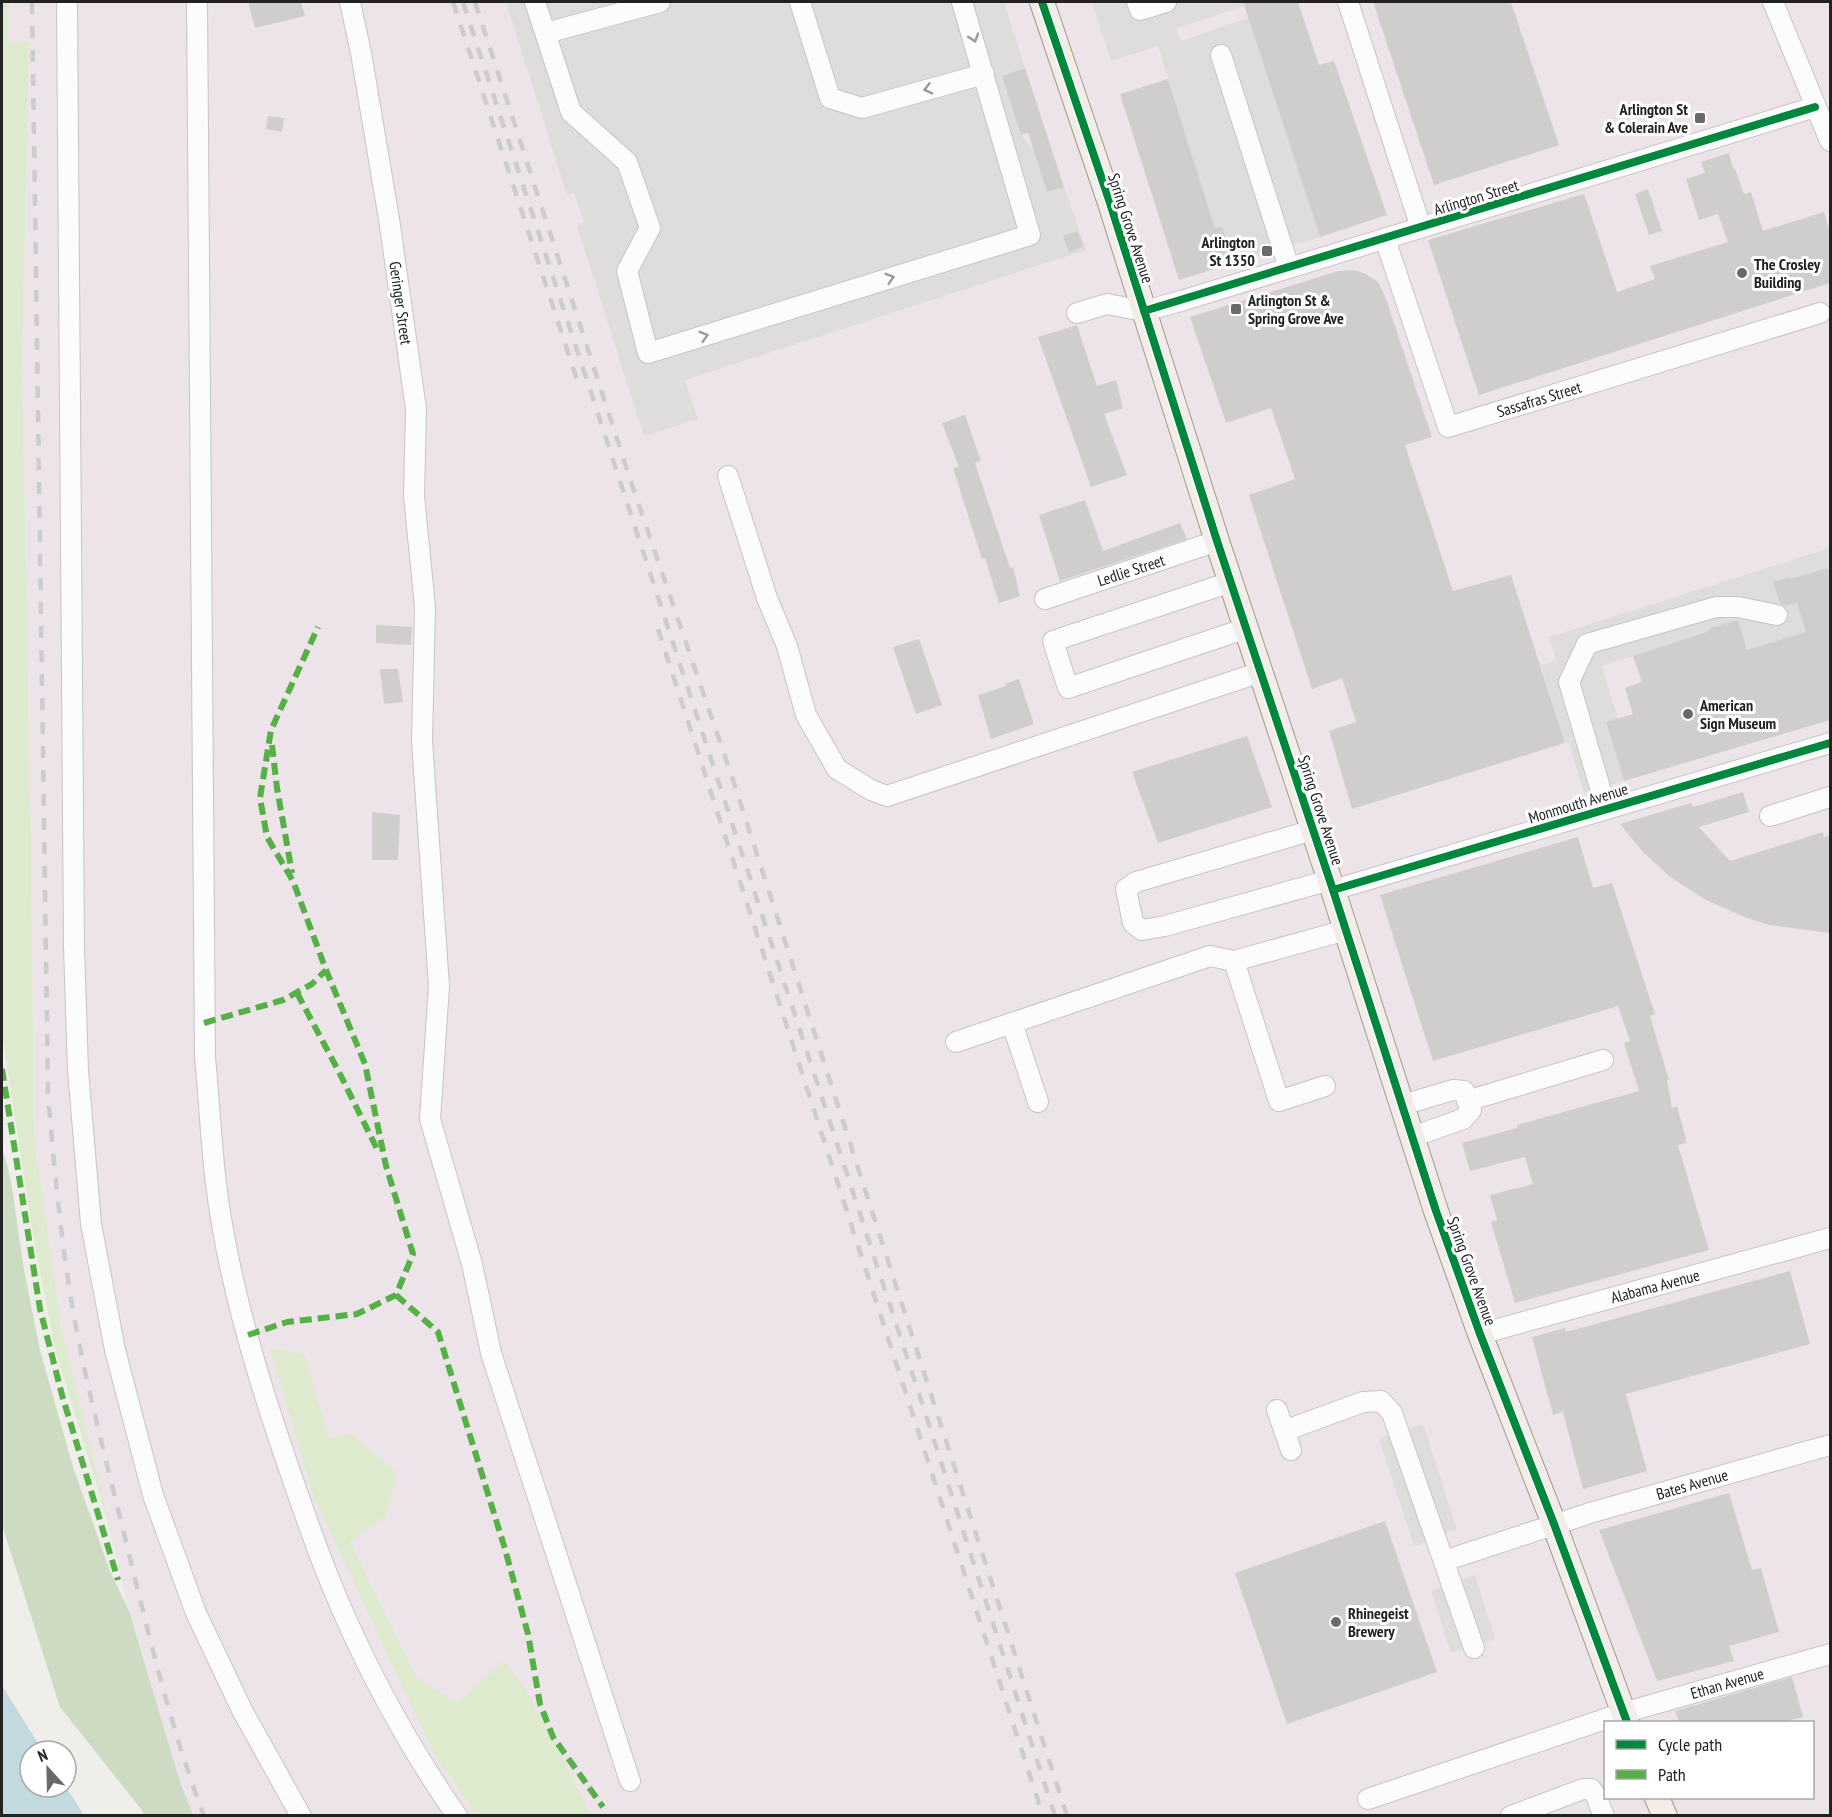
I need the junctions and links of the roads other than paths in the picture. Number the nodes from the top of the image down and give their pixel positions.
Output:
1 (67, 2) edge
2 (197, 2) edge
3 (350, 2) edge
4 (535, 2) edge
5 (660, 2) edge
6 (800, 2) edge
7 (962, 2) edge
8 (1042, 2) edge
9 (1137, 2) edge
10 (1166, 2) edge
11 (1348, 2) edge
12 (1773, 2) edge
13 (546, 33) junction
14 (1221, 55) dead end
15 (984, 74) junction
16 (1815, 107) junction
17 (1830, 141) edge
18 (1420, 228) junction
19 (1385, 238) junction
20 (1289, 268) junction
21 (1144, 311) junction
22 (1077, 313) dead end
23 (1820, 313) dead end
24 (728, 476) dead end
25 (1217, 542) junction
26 (1231, 582) junction
27 (1045, 599) dead end
28 (1777, 615) dead end
29 (1246, 628) junction
30 (1261, 672) junction
31 (1830, 743) edge
32 (1830, 797) edge
33 (1606, 808) junction
34 (1770, 816) dead end
35 (1313, 830) junction
36 (1332, 885) junction
37 (1346, 930) junction
38 (1234, 961) junction
39 (1012, 1023) junction
40 (956, 1042) dead end
41 (1603, 1060) dead end
42 (1325, 1086) dead end
43 (1467, 1101) junction
44 (1038, 1102) dead end
45 (1402, 1105) junction
46 (1412, 1137) junction
47 (1830, 1238) edge
48 (1480, 1334) junction
49 (1276, 1410) dead end
50 (1284, 1431) junction
51 (1830, 1445) edge
52 (1291, 1449) dead end
53 (1554, 1524) junction
54 (1444, 1561) junction
55 (1474, 1648) dead end
56 (1830, 1654) edge
57 (1625, 1718) edge
58 (1604, 1725) edge
59 (630, 1781) dead end
60 (1368, 1799) dead end
61 (1658, 1799) edge
62 (301, 1815) edge
63 (457, 1815) edge
64 (1511, 1815) edge
65 (1604, 1815) edge
66 (1665, 1815) edge

1 - 62 street
2 - 63 street
3 - 59 street, Geringer Street
4 - 13 street
5 - 13 street
15 -> 6 street
7 -> 15 street
8 - 21 main road, Spring Grove Avenue
9 - 10 street
11 - 18 street
12 - 16 street
13 -> 15 street
14 - 20 street
16 - 17 street
16 - 18 street, Arlington Street
18 - 19 street, Arlington Street
19 - 20 street, Arlington Street
19 - 23 street, Sassafras Street
20 - 21 street, Arlington Street
21 - 22 street
21 - 25 main road, Spring Grove Avenue
24 - 30 street
25 - 26 main road, Spring Grove Avenue
25 - 27 street, Ledlie Street
26 - 29 main road, Spring Grove Avenue
26 - 29 street
28 - 33 street
29 - 30 main road, Spring Grove Avenue
30 - 35 main road, Spring Grove Avenue
31 - 33 street, Monmouth Avenue
32 - 34 street
33 - 36 street, Monmouth Avenue
35 - 36 main road, Spring Grove Avenue
35 - 36 street, Monmouth Avenue
36 - 37 main road, Spring Grove Avenue
37 - 38 street
37 - 45 main road, Spring Grove Avenue
38 - 39 street
38 - 42 street
39 - 40 street
39 - 44 street
41 - 43 street
43 - 45 street
43 - 46 street
45 - 46 main road, Spring Grove Avenue
46 - 48 main road, Spring Grove Avenue
47 - 48 street, Alabama Avenue
48 - 53 main road, Spring Grove Avenue
49 - 50 street
50 - 52 street
50 - 54 street
51 - 53 street, Bates Avenue
53 - 54 street, Bates Avenue
53 - 57 main road, Spring Grove Avenue
54 - 55 street
56 - 57 street, Ethan Avenue
58 - 60 street, Ethan Avenue
61 - 66 main road
64 - 65 street

